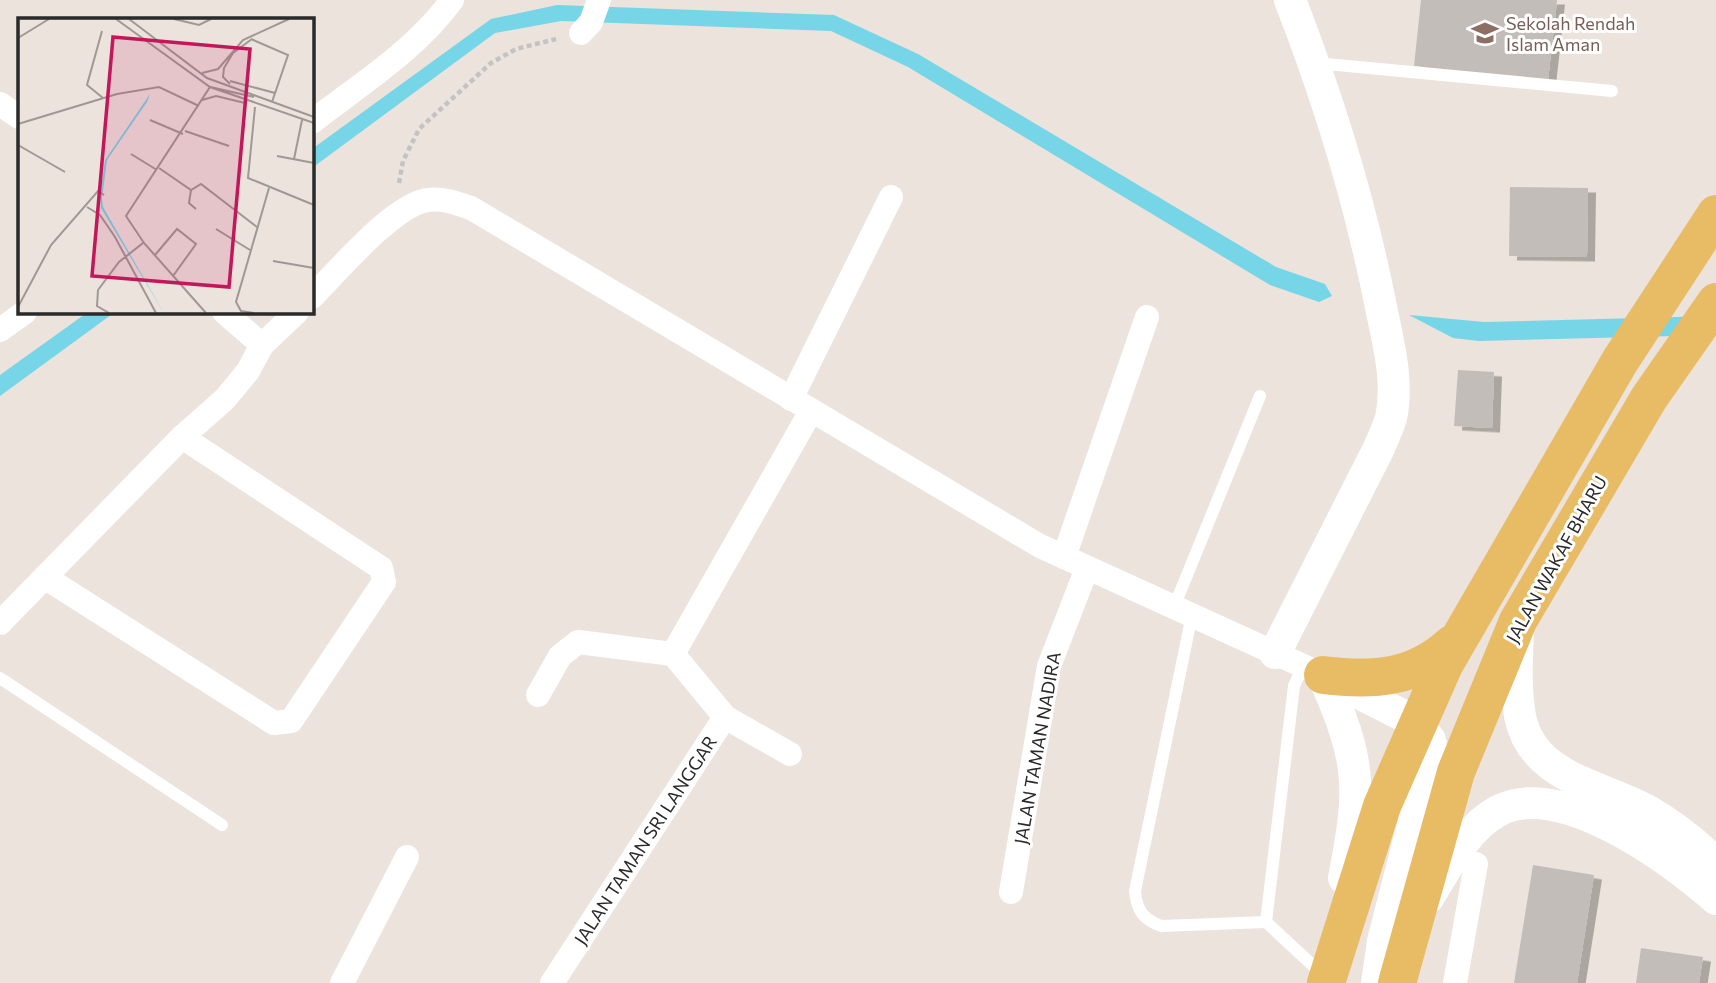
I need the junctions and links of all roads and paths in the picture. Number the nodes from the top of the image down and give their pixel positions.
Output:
1 (452, 0) edge
2 (1290, 0) edge
3 (592, 14) edge
4 (1314, 63) junction
5 (1612, 91) dead end
6 (0, 104) edge
7 (18, 116) edge
8 (313, 121) edge
9 (891, 197) dead end
10 (401, 209) junction
11 (1716, 214) edge
12 (313, 296) edge
13 (1716, 302) edge
14 (24, 313) edge
15 (225, 313) edge
16 (296, 313) edge
17 (1147, 317) dead end
18 (0, 331) edge
19 (262, 345) junction
20 (1260, 396) dead end
21 (801, 405) junction
22 (182, 437) junction
23 (1063, 557) junction
24 (1087, 568) junction
25 (46, 578) junction
26 (1183, 611) junction
27 (1518, 621) junction
28 (0, 622) edge
29 (1459, 637) junction
30 (673, 654) junction
31 (1300, 665) junction
32 (0, 678) edge
33 (538, 695) dead end
34 (724, 717) junction
35 (1416, 723) junction
36 (790, 754) dead end
37 (222, 825) dead end
38 (407, 858) dead end
39 (1716, 863) edge
40 (1476, 864) dead end
41 (1011, 892) dead end
42 (1716, 899) edge
43 (1416, 916) junction
44 (1266, 922) junction
45 (1327, 981) edge
46 (342, 983) edge
47 (552, 983) edge
48 (1377, 983) edge
49 (1398, 983) edge
50 (1454, 983) edge

1 - 8 street
2 - 4 street
3 - 10 path
4 - 5 lane
4 - 31 street
6 - 7 street
9 - 21 street
10 - 12 street
10 - 21 street
11 - 29 main road
13 - 27 main road, JALAN WAKAF BHARU
14 - 18 street
15 - 19 street
16 - 19 street
17 - 23 street
19 - 22 street
20 - 26 lane
21 - 23 street
21 - 30 street
22 - 25 street
22 - 25 street
23 - 24 street
24 - 26 street
24 - 41 street, JALAN TAMAN NADIRA
25 - 28 street
26 - 31 street
26 - 44 lane
27 - 39 street
27 - 43 main road, JALAN WAKAF BHARU
29 - 31 main road
29 - 35 main road
30 - 33 street
30 - 34 street, JALAN TAMAN SRI LANGGAR
31 - 35 street
31 - 44 lane
31 - 45 street
32 - 37 lane
34 - 36 street
34 - 47 street, JALAN TAMAN SRI LANGGAR
35 - 45 main road
35 - 48 street
38 - 46 street
40 - 50 street
42 - 43 street
43 - 49 main road, JALAN WAKAF BHARU
44 - 45 lane

